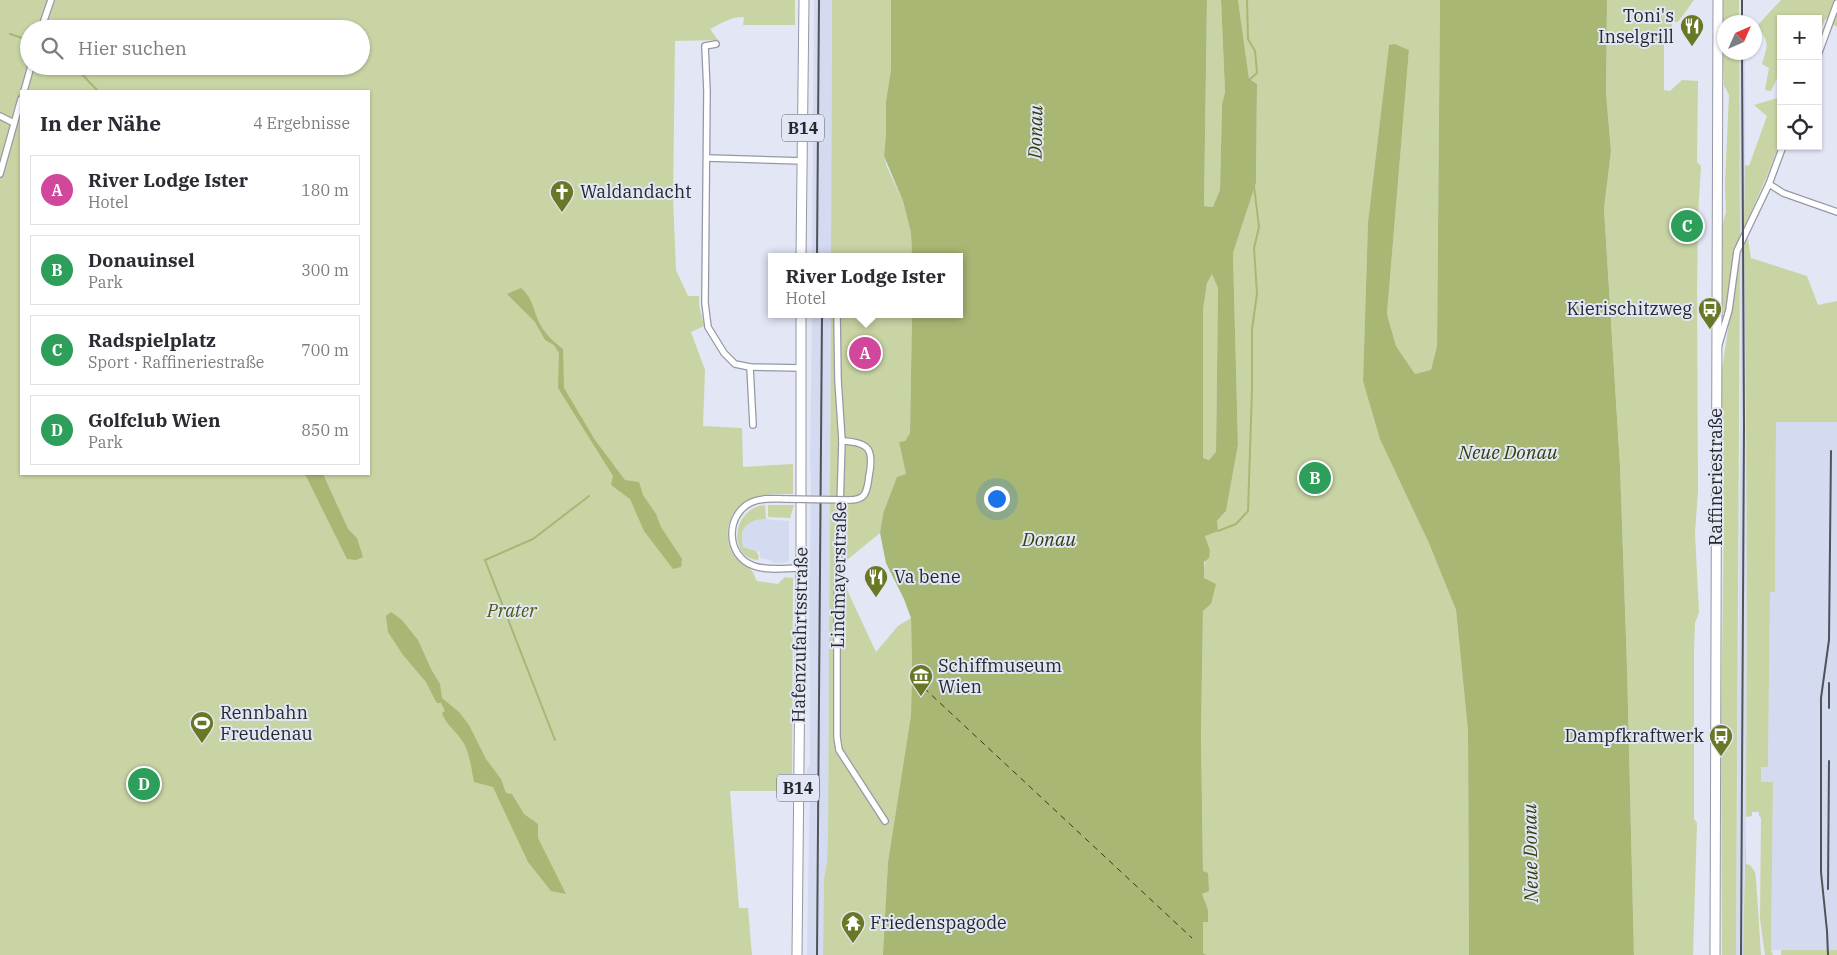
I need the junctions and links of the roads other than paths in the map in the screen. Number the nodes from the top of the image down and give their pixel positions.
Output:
1 (52, 0) edge
2 (804, 0) edge
3 (1718, 0) edge
4 (1837, 3) edge
5 (44, 20) edge
6 (716, 44) dead end
7 (1822, 44) edge
8 (28, 75) edge
9 (24, 90) edge
10 (20, 102) edge
11 (0, 116) edge
12 (14, 123) junction
13 (1781, 150) edge
14 (707, 158) junction
15 (803, 161) junction
16 (0, 174) edge
17 (1768, 184) junction
18 (1837, 212) edge
19 (801, 253) edge
20 (801, 318) edge
21 (837, 318) edge
22 (1717, 351) junction
23 (750, 367) junction
24 (801, 368) junction
25 (753, 425) dead end
26 (842, 441) junction
27 (801, 568) junction
28 (885, 821) dead end
29 (797, 955) edge
30 (1715, 955) edge

1 - 5 street
2 - 15 main road, B14
3 - 22 main road, Raffineriestraße
4 - 7 street
6 - 14 street
8 - 9 street
10 - 12 street
11 - 12 street
12 - 16 street
13 - 17 street
14 - 15 street
14 - 23 street
15 - 19 main road, B14
17 - 18 street
17 - 22 street
20 - 24 main road, Hafenzufahrtsstraße / B14
21 - 26 street, Lindmayerstraße
22 - 30 main road, Raffineriestraße
23 - 24 street
23 - 25 street
24 - 27 main road, Hafenzufahrtsstraße / B14
26 - 27 street, bridge
26 - 28 street, Lindmayerstraße
27 - 29 main road, Hafenzufahrtsstraße / B14

